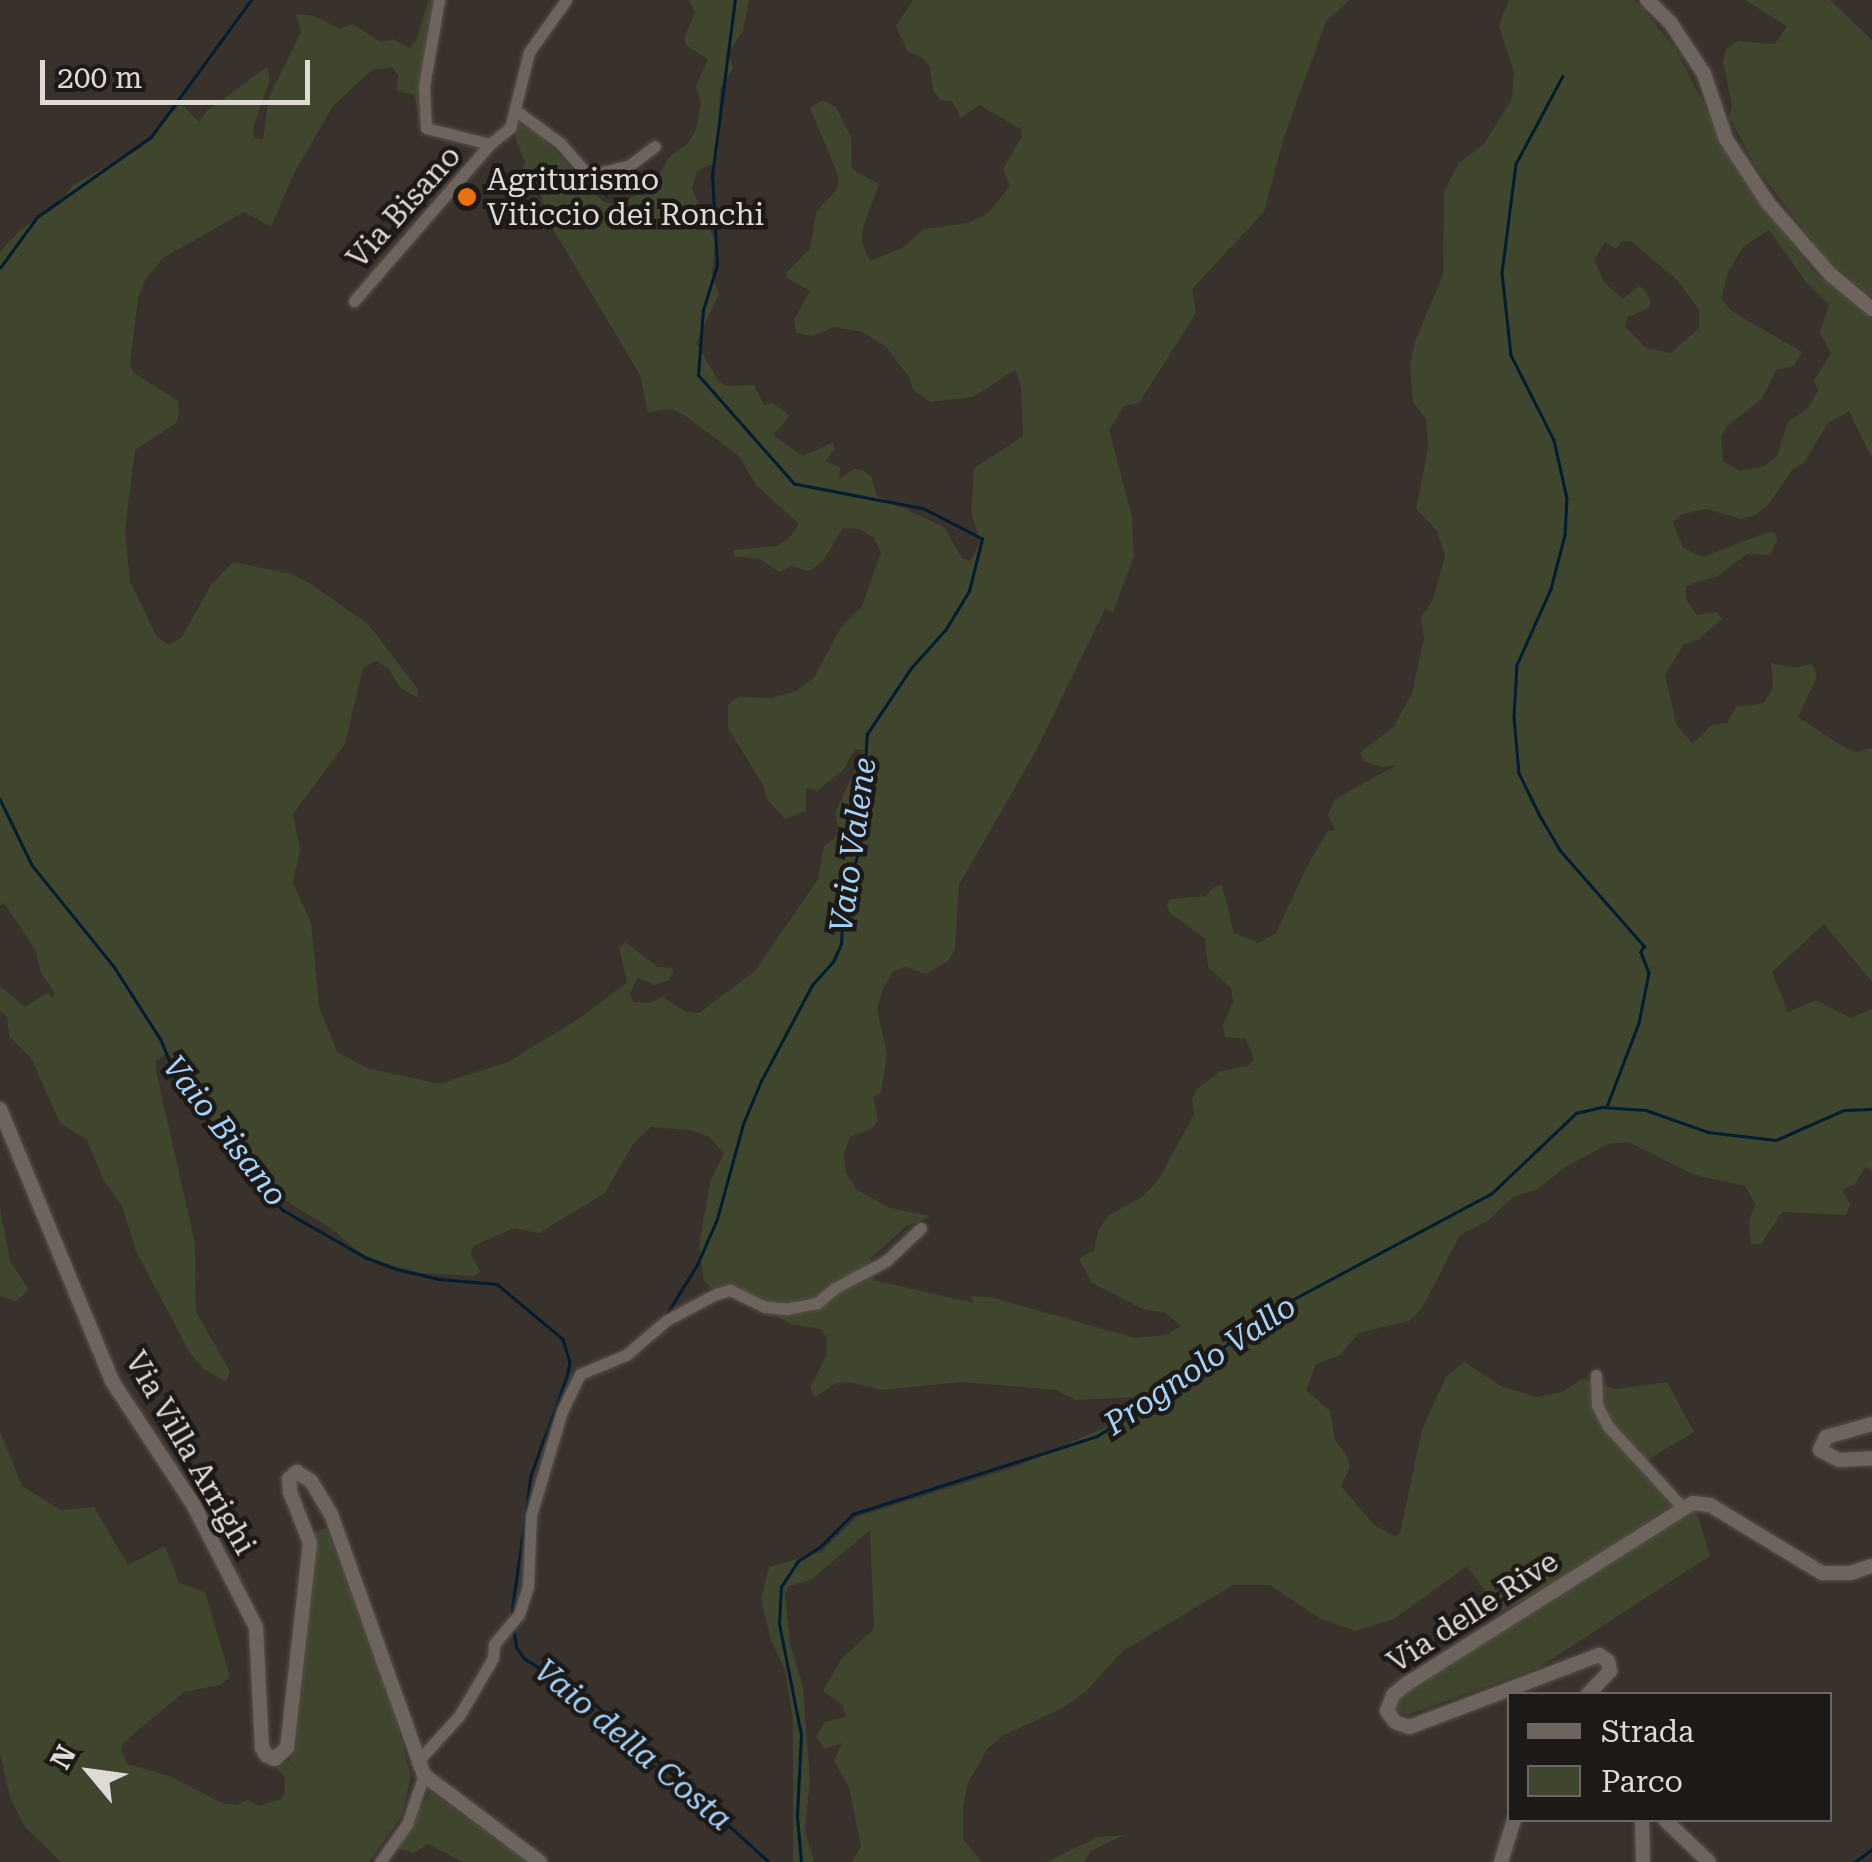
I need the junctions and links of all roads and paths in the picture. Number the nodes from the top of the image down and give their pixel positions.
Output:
1 (440, 0) edge
2 (566, 0) edge
3 (1647, 0) edge
4 (515, 110) junction
5 (490, 144) junction
6 (655, 146) dead end
7 (354, 302) dead end
8 (1872, 309) edge
9 (0, 1109) edge
10 (921, 1228) dead end
11 (1596, 1376) dead end
12 (1872, 1424) edge
13 (1872, 1458) edge
14 (1683, 1508) junction
15 (1872, 1566) edge
16 (1590, 1692) edge
17 (420, 1768) junction
18 (1513, 1822) edge
19 (1642, 1822) edge
20 (1667, 1822) edge
21 (380, 1862) edge
22 (540, 1862) edge
23 (1501, 1862) edge
24 (1643, 1862) edge
25 (1708, 1862) edge

1 - 5 street, Via Bisano
2 - 4 street, Via Bisano
3 - 8 street
4 - 5 street, Via Bisano
4 - 6 street
5 - 7 street, Via Bisano
9 - 17 street, Via Villa Arrighi
10 - 17 street
11 - 14 street
12 - 13 street
14 - 15 street
14 - 16 street, Via delle Rive
17 - 21 street
17 - 22 street
18 - 23 street
19 - 24 street
20 - 25 street

